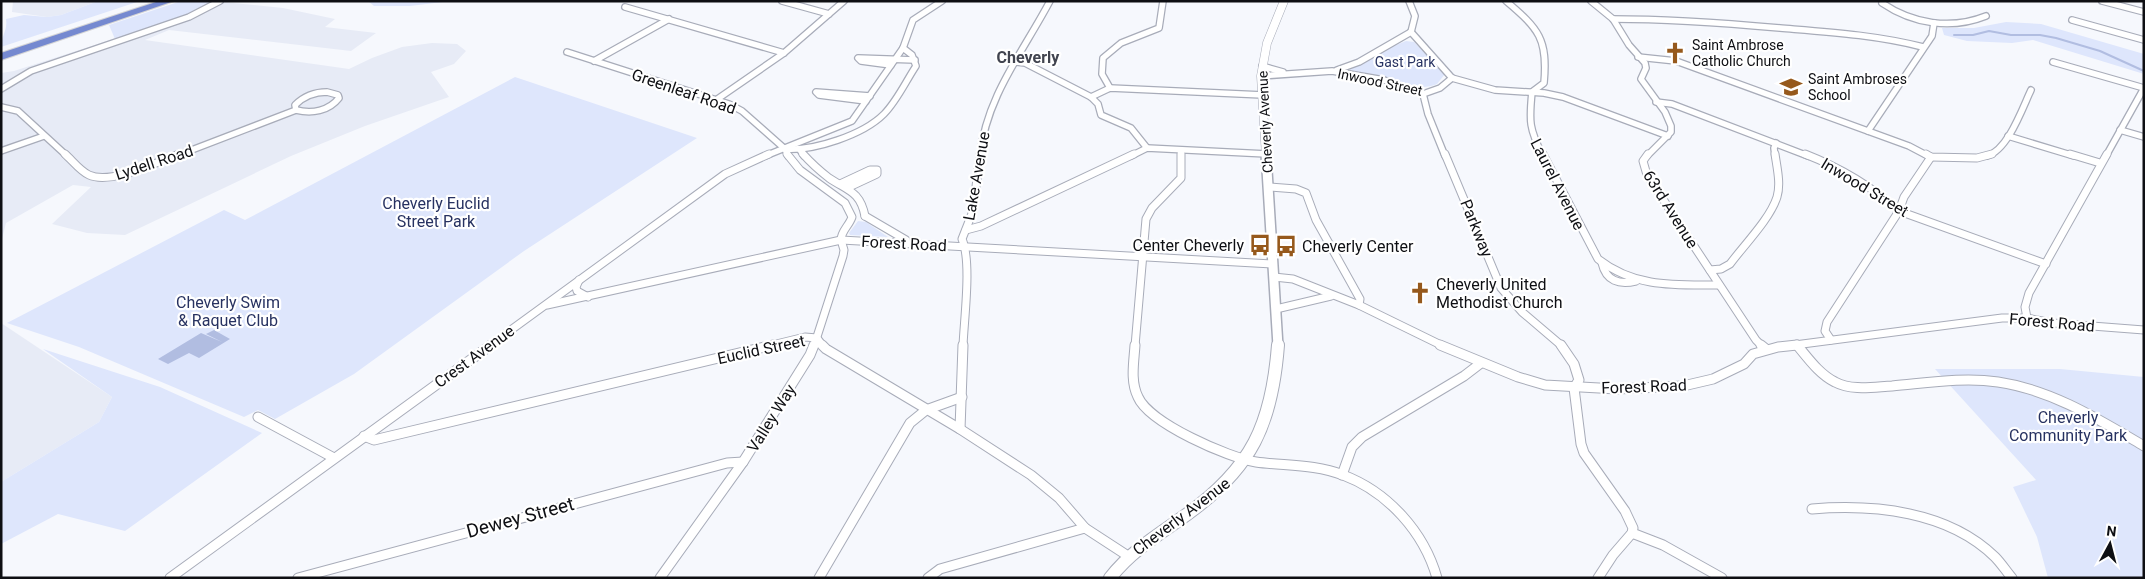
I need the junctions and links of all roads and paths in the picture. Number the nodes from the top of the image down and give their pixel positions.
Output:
1 (152, 1) edge
2 (169, 1) edge
3 (220, 1) edge
4 (782, 1) edge
5 (844, 1) edge
6 (1050, 1) edge
7 (1163, 1) edge
8 (1284, 1) edge
9 (1409, 1) edge
10 (1506, 1) edge
11 (1591, 1) edge
12 (2102, 1) edge
13 (940, 2) edge
14 (1882, 2) edge
15 (625, 7) dead end
16 (2144, 12) edge
17 (829, 14) junction
18 (1986, 16) dead end
19 (669, 19) junction
20 (1613, 19) junction
21 (2072, 20) dead end
22 (1934, 23) junction
23 (1410, 32) junction
24 (2144, 40) edge
25 (1923, 47) junction
26 (902, 48) junction
27 (1, 51) edge
28 (566, 52) dead end
29 (784, 53) junction
30 (1638, 56) junction
31 (1, 57) edge
32 (915, 60) junction
33 (594, 61) junction
34 (893, 62) junction
35 (1015, 62) junction
36 (2053, 62) dead end
37 (1262, 66) junction
38 (1332, 72) junction
39 (1288, 73) junction
40 (1261, 76) junction
41 (1452, 78) junction
42 (1110, 88) junction
43 (2144, 88) edge
44 (1, 89) edge
45 (2030, 90) dead end
46 (1532, 92) junction
47 (1423, 94) junction
48 (1263, 95) junction
49 (2142, 96) edge
50 (1091, 97) junction
51 (868, 99) junction
52 (716, 100) junction
53 (1656, 102) junction
54 (1, 107) edge
55 (296, 110) junction
56 (2120, 130) junction
57 (1868, 131) junction
58 (44, 136) junction
59 (1668, 136) junction
60 (2008, 136) junction
61 (2144, 138) edge
62 (1776, 143) junction
63 (1147, 148) junction
64 (785, 149) junction
65 (800, 150) junction
66 (1180, 150) junction
67 (1, 151) edge
68 (1267, 154) junction
69 (1931, 156) junction
70 (2100, 163) junction
71 (840, 184) junction
72 (1269, 187) junction
73 (847, 188) junction
74 (1899, 211) junction
75 (852, 216) junction
76 (865, 216) junction
77 (966, 230) junction
78 (841, 240) junction
79 (912, 243) junction
80 (965, 246) junction
81 (1144, 256) junction
82 (1273, 264) junction
83 (2046, 264) junction
84 (1710, 270) junction
85 (1274, 277) junction
86 (579, 280) junction
87 (1719, 285) junction
88 (1331, 296) junction
89 (588, 297) junction
90 (1359, 305) junction
91 (542, 306) junction
92 (1276, 309) junction
93 (2027, 318) junction
94 (2144, 330) edge
95 (817, 338) junction
96 (1831, 340) junction
97 (1797, 345) junction
98 (1766, 349) junction
99 (1481, 363) junction
100 (1574, 388) junction
101 (962, 397) junction
102 (926, 410) junction
103 (258, 417) dead end
104 (960, 430) junction
105 (364, 436) junction
106 (2144, 446) edge
107 (334, 458) junction
108 (1246, 460) junction
109 (743, 462) junction
110 (1342, 475) junction
111 (1812, 509) dead end
112 (1085, 528) junction
113 (1632, 533) junction
114 (1128, 556) junction
115 (170, 578) edge
116 (298, 578) edge
117 (660, 578) edge
118 (819, 578) edge
119 (928, 578) edge
120 (1110, 578) edge
121 (1437, 578) edge
122 (1598, 578) edge
123 (1722, 578) edge
124 (2012, 578) edge

1 - 27 highway
2 - 31 highway
3 - 44 street
4 - 17 street
5 - 17 street
6 - 35 street, Lake Avenue
7 - 42 street
8 - 37 street, Cheverly Avenue
9 - 23 street
10 - 46 street, Laurel Avenue
11 - 20 street
12 - 16 street
13 - 26 street, Crest Avenue
14 - 22 street
15 - 19 street
17 - 29 street
18 - 22 street
19 - 29 street
19 - 33 street
20 - 25 street
20 - 30 street
21 - 24 street
22 - 25 street
23 - 38 street
23 - 41 street
25 - 57 street
26 - 32 street
26 - 34 street, Crest Avenue
28 - 33 street, Greenleaf Road
29 - 52 street
30 - 53 street
30 - 57 street
32 - 34 street
32 - 65 street, Crest Avenue
33 - 52 street, Greenleaf Road
34 - 51 street, Crest Avenue
35 - 50 street
35 - 77 street, Lake Avenue
36 - 43 street
37 - 39 street, Inwood Street
37 - 40 street, Cheverly Avenue
38 - 39 street, Inwood Street
38 - 47 street, Inwood Street
39 - 40 street, Inwood Street
40 - 48 street, Cheverly Avenue
41 - 46 street
41 - 47 street, Inwood Street
42 - 48 street
42 - 50 street
43 - 49 street
45 - 60 street
46 - 59 street
46 - 87 street, Laurel Avenue
47 - 100 street, Parkway
48 - 68 street, Cheverly Avenue
49 - 56 street
50 - 63 street
51 - 51 street
51 - 64 street, Crest Avenue
52 - 64 street, Greenleaf Road
53 - 59 street
53 - 62 street, Inwood Street
54 - 58 street, Lydell Road
55 - 55 street, Lydell Road
55 - 58 street, Lydell Road
56 - 61 street
56 - 70 street
57 - 69 street
58 - 67 street
59 - 84 street, 63rd Avenue
60 - 69 street
60 - 70 street
62 - 74 street, Inwood Street
62 - 84 street
63 - 66 street
63 - 77 street
64 - 65 street, Crest Avenue
64 - 75 street, Greenleaf Road
64 - 86 street, Crest Avenue
65 - 71 street
66 - 68 street
66 - 81 street
68 - 72 street, Cheverly Avenue
69 - 74 street
70 - 83 street
71 - 73 street
71 - 73 street
72 - 82 street, Cheverly Avenue
72 - 90 street, Cheverly Avenue
73 - 76 street
74 - 83 street, Inwood Street
74 - 96 street
75 - 76 street
75 - 78 street
76 - 79 street
77 - 80 street, Lake Avenue
78 - 79 street, Forest Road
78 - 89 street, Forest Road
78 - 95 street, Valley Way
79 - 80 street, Forest Road
80 - 81 street, Forest Road
80 - 101 street, Lake Avenue
81 - 82 street, Forest Road
81 - 108 street
82 - 85 street, Cheverly Avenue
83 - 93 street
84 - 87 street, 63rd Avenue
85 - 88 street, Forest Road
85 - 92 street, Cheverly Avenue
86 - 89 street
86 - 91 street, Crest Avenue
87 - 98 street, 63rd Avenue
88 - 90 street, Forest Road
88 - 92 street
89 - 91 street, Forest Road
90 - 99 street, Forest Road
91 - 105 street, Crest Avenue
92 - 108 street, Cheverly Avenue
93 - 94 street, Forest Road
93 - 96 street, Forest Road
95 - 102 street, Euclid Street
95 - 105 street, Euclid Street
95 - 109 street, Valley Way
96 - 97 street, Forest Road
97 - 98 street, Forest Road
97 - 106 street
98 - 100 street, Forest Road
99 - 100 street, Forest Road
99 - 110 street
100 - 113 street, Parkway
101 - 102 street
101 - 104 street, Lake Avenue
102 - 104 street, Euclid Street
102 - 118 street
103 - 107 street
104 - 112 street, Euclid Street
105 - 107 street, Crest Avenue
107 - 115 street, Crest Avenue
108 - 110 street
108 - 114 street, Cheverly Avenue
109 - 116 street, Dewey Street
109 - 117 street, Valley Way
110 - 121 street
111 - 124 street
112 - 114 street, Euclid Street
112 - 119 street
113 - 122 street
113 - 123 street
114 - 120 street, Cheverly Avenue

